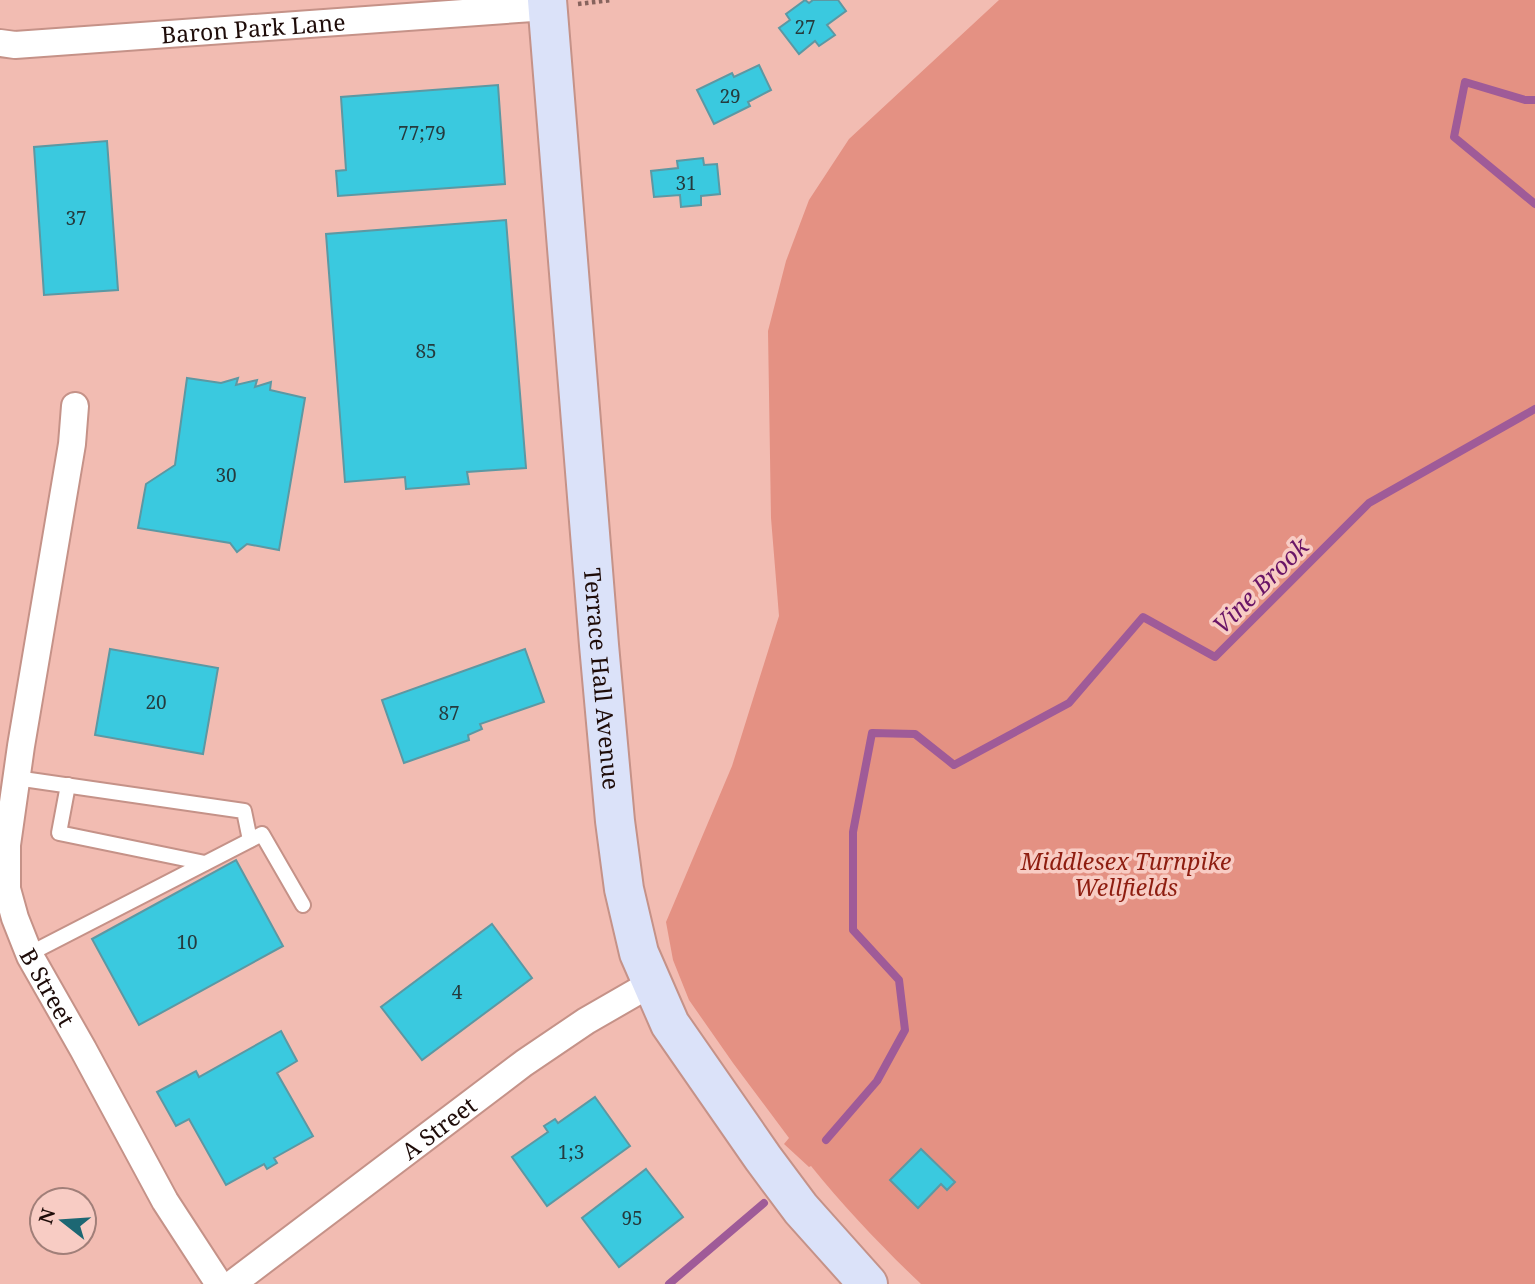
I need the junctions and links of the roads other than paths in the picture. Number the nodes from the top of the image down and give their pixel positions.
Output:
1 (547, 3) edge
2 (0, 43) edge
3 (75, 406) dead end
4 (16, 779) junction
5 (68, 785) junction
6 (250, 840) junction
7 (205, 863) junction
8 (303, 905) dead end
9 (29, 954) junction
10 (652, 983) junction
11 (219, 1284) edge
12 (232, 1284) edge
13 (868, 1284) edge

1 - 2 street, Baron Park Lane
1 - 10 main road, Terrace Hall Avenue
3 - 4 street, B Street
4 - 5 lane
4 - 9 street, B Street
5 - 6 lane
5 - 7 lane
6 - 7 lane
6 - 8 lane
7 - 9 lane
9 - 11 street, B Street
10 - 12 street, A Street
10 - 13 main road, Terrace Hall Avenue

